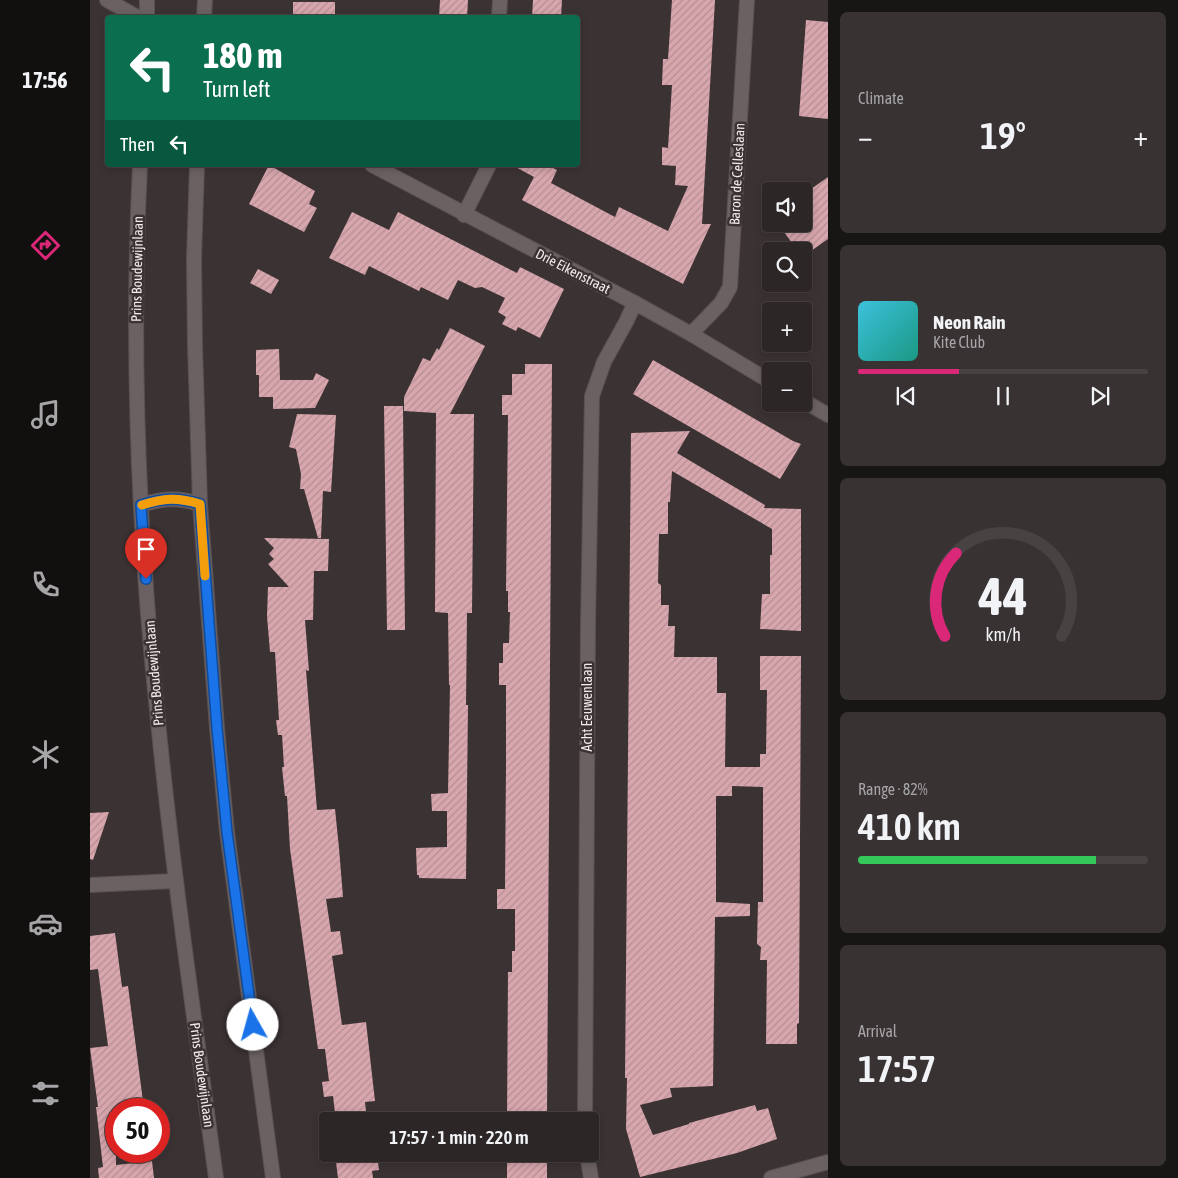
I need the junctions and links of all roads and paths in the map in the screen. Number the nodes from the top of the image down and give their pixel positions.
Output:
1 (108, 0) edge
2 (148, 0) edge
3 (205, 0) edge
4 (500, 0) edge
5 (747, 0) edge
6 (134, 15) edge
7 (147, 15) edge
8 (204, 15) edge
9 (499, 15) edge
10 (140, 167) edge
11 (197, 167) edge
12 (376, 167) edge
13 (488, 167) edge
14 (464, 215) junction
15 (635, 303) junction
16 (691, 334) junction
17 (762, 377) edge
18 (812, 406) edge
19 (828, 415) edge
20 (200, 504) junction
21 (141, 505) junction
22 (175, 880) junction
23 (90, 885) edge
24 (585, 1112) edge
25 (588, 1162) edge
26 (828, 1162) edge
27 (216, 1178) edge
28 (273, 1178) edge
29 (591, 1178) edge
30 (771, 1178) edge

1 - 6 main road
2 - 7 main road
3 - 8 main road
4 - 9 main road
5 - 16 main road, Baron de Celleslaan
10 - 21 main road, Prins Boudewijnlaan
11 - 20 main road
12 - 14 main road, Drie Eikenstraat
13 - 14 main road
14 - 15 main road, Drie Eikenstraat
15 - 16 main road, Drie Eikenstraat
15 - 24 main road, Acht Eeuwenlaan
16 - 17 main road, Drie Eikenstraat
18 - 19 main road
20 - 21 main road
20 - 28 main road
21 - 22 main road, Prins Boudewijnlaan
22 - 23 main road
22 - 27 main road, Prins Boudewijnlaan
25 - 29 main road
26 - 30 main road

